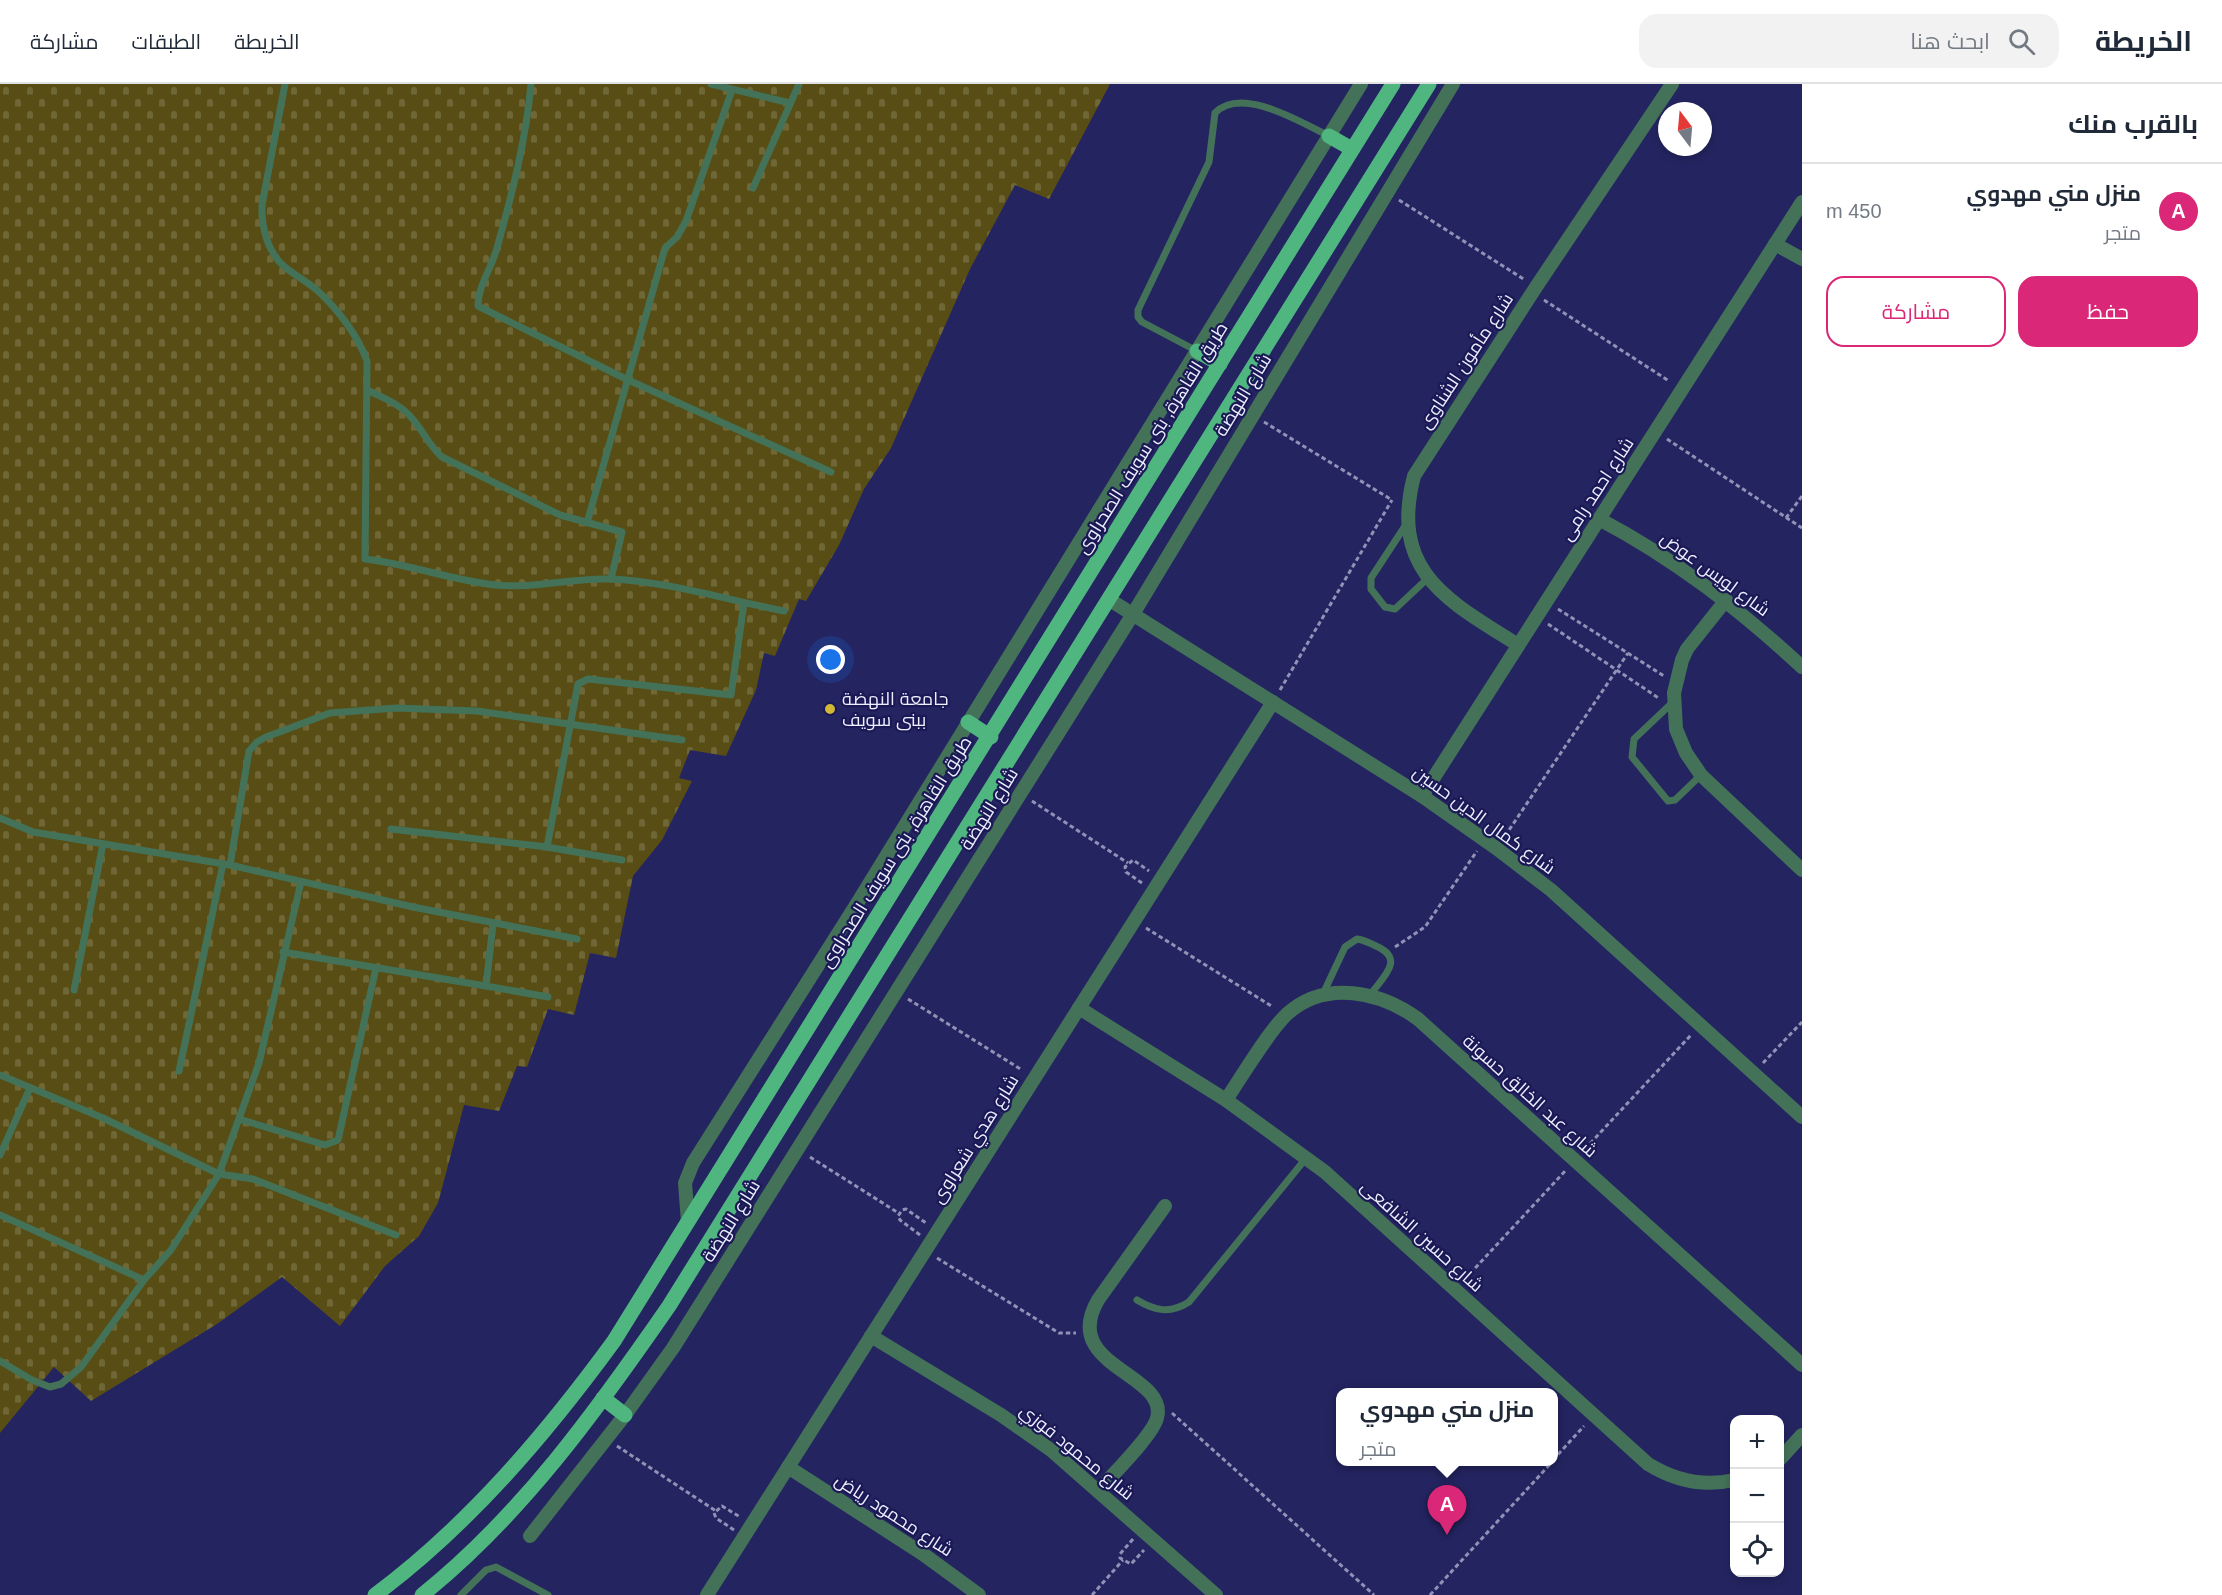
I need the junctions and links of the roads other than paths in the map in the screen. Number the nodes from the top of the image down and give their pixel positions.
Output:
1 (285, 84) edge
2 (531, 84) edge
3 (711, 84) edge
4 (799, 84) edge
5 (1361, 84) edge
6 (1393, 84) edge
7 (1429, 84) edge
8 (1453, 84) edge
9 (1672, 84) edge
10 (732, 90) junction
11 (790, 104) junction
12 (1329, 136) junction
13 (1352, 149) junction
14 (753, 188) dead end
15 (1802, 202) edge
16 (1775, 244) junction
17 (1802, 259) edge
18 (1197, 351) junction
19 (1220, 364) junction
20 (626, 379) junction
21 (367, 390) junction
22 (831, 472) dead end
23 (1408, 515) junction
24 (1599, 519) junction
25 (587, 523) junction
26 (1428, 578) junction
27 (611, 579) junction
28 (1110, 600) junction
29 (1726, 600) junction
30 (744, 603) junction
31 (784, 611) dead end
32 (1133, 614) junction
33 (1518, 645) junction
34 (1802, 667) edge
35 (1273, 702) junction
36 (1671, 704) junction
37 (968, 722) junction
38 (571, 723) junction
39 (991, 737) junction
40 (682, 741) dead end
41 (1701, 775) junction
42 (1422, 796) junction
43 (0, 818) edge
44 (391, 829) dead end
45 (103, 844) junction
46 (547, 847) junction
47 (622, 860) dead end
48 (226, 865) junction
49 (1802, 870) edge
50 (301, 882) junction
51 (493, 924) junction
52 (577, 939) dead end
53 (283, 952) junction
54 (376, 968) junction
55 (486, 986) junction
56 (75, 990) dead end
57 (1370, 995) junction
58 (1322, 996) junction
59 (548, 997) dead end
60 (1079, 1008) junction
61 (179, 1071) dead end
62 (0, 1075) edge
63 (30, 1088) junction
64 (1226, 1100) junction
65 (1802, 1117) edge
66 (239, 1119) junction
67 (747, 1128) junction
68 (770, 1143) junction
69 (0, 1155) edge
70 (1307, 1157) junction
71 (219, 1174) junction
72 (1165, 1206) dead end
73 (0, 1215) edge
74 (688, 1222) junction
75 (396, 1235) dead end
76 (144, 1280) junction
77 (1137, 1300) dead end
78 (871, 1336) junction
79 (0, 1362) edge
80 (1802, 1365) edge
81 (603, 1398) junction
82 (625, 1415) junction
83 (1802, 1436) edge
84 (1784, 1454) edge
85 (788, 1467) junction
86 (1730, 1480) edge
87 (1099, 1490) junction
88 (530, 1536) dead end
89 (712, 1593) edge
90 (375, 1595) edge
91 (422, 1595) edge
92 (461, 1595) edge
93 (548, 1595) edge
94 (979, 1595) edge
95 (1216, 1595) edge

1 - 21 lane
2 - 20 lane
3 - 10 lane
4 - 11 lane
5 - 12 street
6 - 13 main road, طريق القاهرة, بنى سويف الصحراوى
7 - 28 main road
8 - 32 street, شارع النهضة
9 - 23 street, شارع مأمون الشناوى
10 - 11 lane
10 - 20 lane
11 - 14 lane
12 - 13 main road
12 - 18 street
12 - 18 lane
13 - 19 main road, طريق القاهرة, بنى سويف الصحراوى
15 - 16 street, شارع احمد رامى
16 - 17 street
16 - 24 street, شارع احمد رامى
18 - 19 main road
18 - 37 street
19 - 39 main road, طريق القاهرة, بنى سويف الصحراوى
20 - 22 lane
20 - 25 lane
21 - 25 lane
21 - 27 lane
23 - 26 street, شارع مأمون الشناوى
23 - 26 lane
24 - 29 street, شارع لويس عوض
24 - 33 street, شارع احمد رامى
25 - 27 lane
26 - 33 street, شارع مأمون الشناوى
27 - 30 lane
28 - 32 street, شارع كمال الدين حسين
28 - 68 main road
29 - 34 street, شارع لويس عوض
29 - 36 street
30 - 31 lane
30 - 38 lane
32 - 35 street, شارع كمال الدين حسين
32 - 82 street, شارع النهضة
33 - 42 street, شارع احمد رامى
35 - 42 street, شارع كمال الدين حسين
35 - 60 street, شارع هدي شعراوى
36 - 41 street
36 - 41 lane
37 - 39 main road
37 - 74 street
38 - 40 lane
38 - 46 lane
38 - 48 lane
39 - 67 main road, طريق القاهرة, بنى سويف الصحراوى
41 - 49 street
42 - 65 street, شارع كمال الدين حسين
43 - 45 lane
44 - 46 lane
45 - 48 lane
45 - 56 lane
46 - 47 lane
48 - 50 lane
48 - 61 lane
50 - 51 lane
50 - 53 lane
51 - 52 lane
51 - 55 lane
53 - 54 lane
53 - 66 lane
54 - 55 lane
54 - 66 lane
55 - 59 lane
57 - 58 street, شارع عبد الخالق حسونة
57 - 58 lane
57 - 80 street, شارع عبد الخالق حسونة
58 - 64 street, شارع عبد الخالق حسونة
60 - 64 street, شارع حسين الشافعى
60 - 78 street, شارع هدي شعراوى
62 - 63 lane
63 - 69 lane
63 - 71 lane
64 - 70 street, شارع حسين الشافعى
66 - 71 lane
67 - 68 main road
67 - 74 main road, طريق القاهرة, بنى سويف الصحراوى
68 - 81 main road
70 - 77 lane
70 - 86 street, شارع حسين الشافعى
71 - 75 lane
71 - 76 lane
72 - 87 street
73 - 76 lane
74 - 90 main road, طريق القاهرة, بنى سويف الصحراوى
76 - 79 lane
78 - 85 street, شارع هدي شعراوى
78 - 87 street, شارع محمود فوزي
81 - 82 main road
81 - 91 main road
82 - 88 street, شارع النهضة
83 - 84 street
85 - 89 street, شارع هدي شعراوى
85 - 94 street, شارع محمود رياض
87 - 95 street, شارع محمود فوزي
92 - 93 lane

